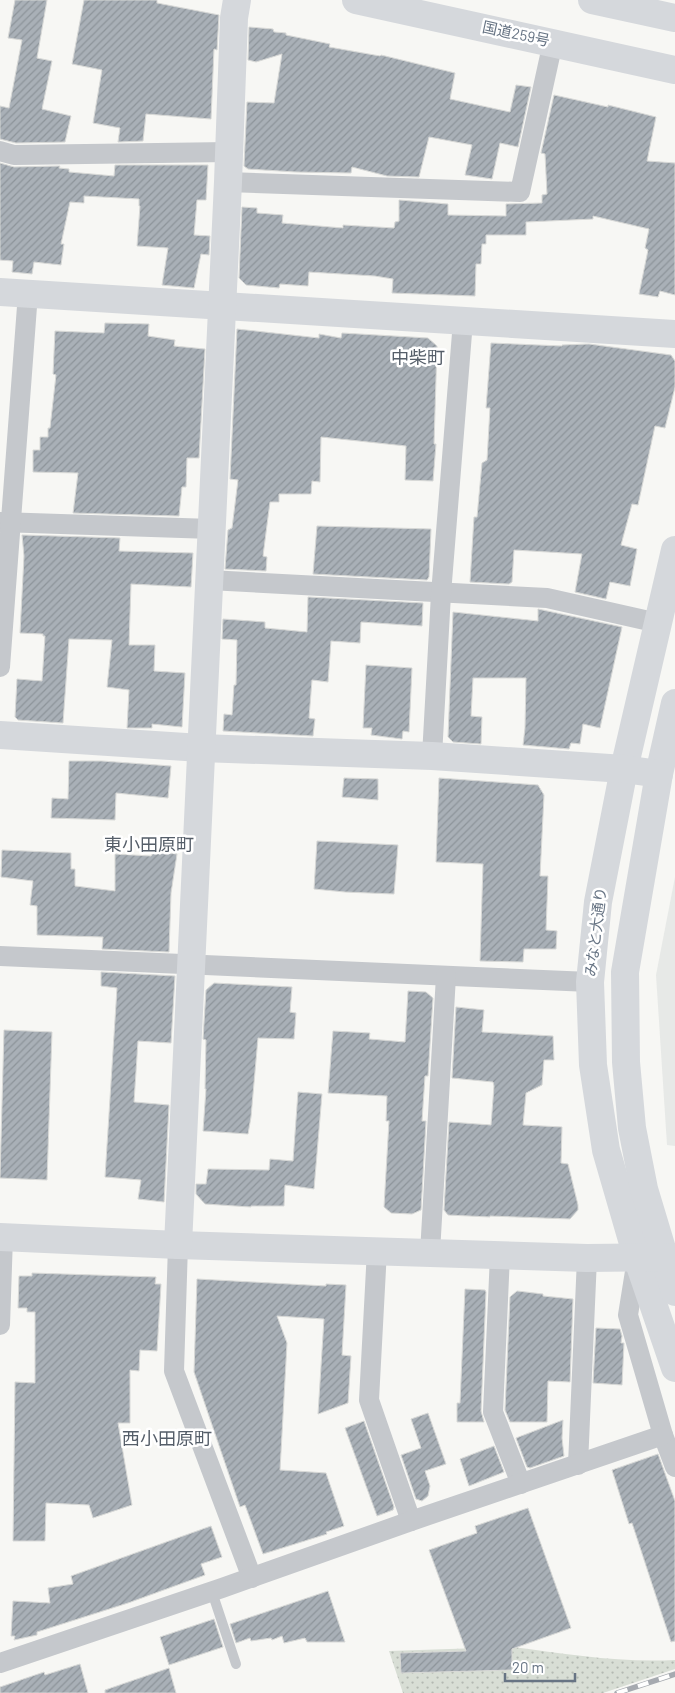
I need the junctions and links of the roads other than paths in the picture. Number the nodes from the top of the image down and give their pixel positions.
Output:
1 (237, 0) edge
2 (356, 0) edge
3 (592, 0) edge
4 (675, 18) edge
5 (553, 42) junction
6 (675, 70) edge
7 (0, 151) edge
8 (229, 152) junction
9 (228, 182) junction
10 (0, 292) edge
11 (28, 294) junction
12 (222, 306) junction
13 (463, 321) junction
14 (675, 334) edge
15 (6, 523) edge
16 (212, 529) junction
17 (675, 550) edge
18 (210, 580) junction
19 (441, 594) junction
20 (658, 624) junction
21 (0, 666) edge
22 (675, 703) edge
23 (0, 735) edge
24 (201, 748) junction
25 (432, 756) junction
26 (624, 769) junction
27 (659, 774) junction
28 (0, 956) edge
29 (191, 965) junction
30 (446, 976) junction
31 (590, 982) junction
32 (2, 1237) edge
33 (178, 1245) junction
34 (377, 1250) junction
35 (430, 1253) junction
36 (500, 1255) junction
37 (637, 1257) junction
38 (670, 1257) edge
39 (588, 1258) junction
40 (675, 1292) edge
41 (0, 1325) edge
42 (675, 1368) edge
43 (663, 1435) junction
44 (578, 1465) junction
45 (675, 1467) edge
46 (521, 1484) junction
47 (411, 1521) junction
48 (252, 1578) junction
49 (212, 1592) junction
50 (0, 1663) edge
51 (236, 1664) dead end

1 - 8 main road
2 - 5 main road, 国道259号
3 - 4 main road
5 - 6 main road, 国道259号
5 - 9 street
7 - 8 street
8 - 9 main road
9 - 12 main road
10 - 11 main road
11 - 12 main road
11 - 15 street
12 - 13 main road
12 - 16 main road
13 - 14 main road
13 - 19 street
15 - 16 street
15 - 21 street
16 - 18 main road
17 - 20 main road, みなと大通り
18 - 19 street
18 - 24 main road
19 - 20 street
19 - 25 street
20 - 26 main road, みなと大通り
22 - 27 main road
23 - 24 main road
24 - 25 main road
24 - 29 main road
25 - 26 main road
26 - 27 main road
26 - 31 main road, みなと大通り
27 - 38 main road
28 - 29 street
29 - 30 street
29 - 33 main road
30 - 31 street
30 - 35 street
31 - 37 main road, みなと大通り
32 - 33 main road
32 - 41 street
33 - 34 main road
33 - 48 street
34 - 35 main road
34 - 47 street
35 - 36 main road
36 - 39 main road
36 - 46 street
37 - 38 main road
37 - 39 main road
37 - 42 main road, みなと大通り
37 - 43 street
38 - 40 main road
39 - 44 street
43 - 44 street
43 - 45 street
44 - 46 street
46 - 47 street
47 - 48 street
48 - 49 street
49 - 50 street
49 - 51 lane

